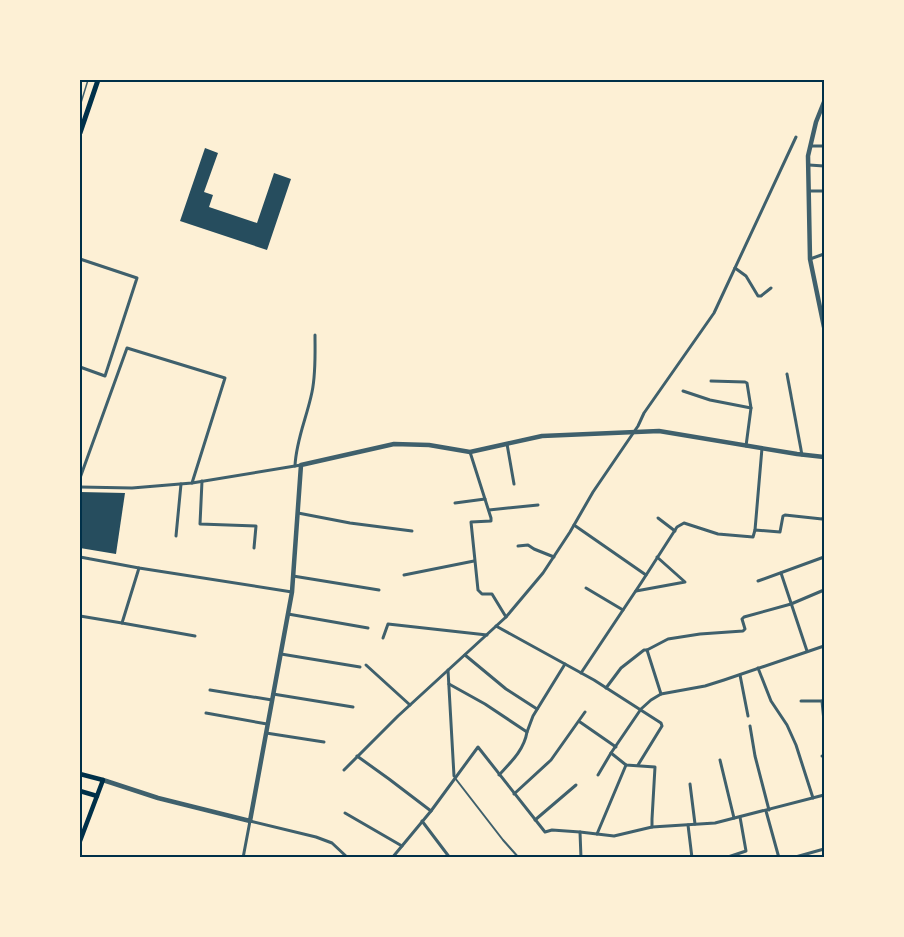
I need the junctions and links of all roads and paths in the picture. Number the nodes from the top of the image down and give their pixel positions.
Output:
1 (88, 80) edge
2 (98, 80) edge
3 (825, 102) edge
4 (80, 106) edge
5 (823, 109) edge
6 (80, 133) edge
7 (796, 137) dead end
8 (811, 146) junction
9 (825, 146) edge
10 (809, 165) junction
11 (825, 166) edge
12 (809, 191) junction
13 (825, 191) edge
14 (825, 254) edge
15 (810, 258) junction
16 (80, 259) edge
17 (735, 268) junction
18 (771, 288) dead end
19 (825, 327) edge
20 (315, 335) dead end
21 (80, 367) edge
22 (787, 374) dead end
23 (711, 381) dead end
24 (683, 391) dead end
25 (751, 408) junction
26 (634, 431) junction
27 (507, 444) junction
28 (746, 446) junction
29 (762, 448) junction
30 (470, 452) junction
31 (802, 455) junction
32 (825, 457) edge
33 (298, 465) junction
34 (80, 478) edge
35 (202, 481) junction
36 (192, 483) junction
37 (181, 484) junction
38 (514, 484) dead end
39 (80, 487) edge
40 (485, 499) junction
41 (455, 503) dead end
42 (538, 505) dead end
43 (489, 510) junction
44 (298, 513) junction
45 (825, 517) edge
46 (658, 518) dead end
47 (574, 525) junction
48 (755, 530) junction
49 (412, 531) dead end
50 (675, 531) junction
51 (176, 537) dead end
52 (518, 546) dead end
53 (254, 548) dead end
54 (80, 556) edge
55 (554, 557) junction
56 (657, 557) junction
57 (825, 557) edge
58 (474, 561) junction
59 (139, 568) junction
60 (781, 573) junction
61 (404, 575) dead end
62 (646, 575) junction
63 (293, 576) junction
64 (758, 580) dead end
65 (586, 588) dead end
66 (379, 590) dead end
67 (825, 590) edge
68 (636, 591) junction
69 (292, 592) junction
70 (791, 604) junction
71 (623, 610) junction
72 (288, 614) junction
73 (80, 616) edge
74 (506, 617) junction
75 (123, 623) junction
76 (496, 626) junction
77 (368, 628) dead end
78 (487, 635) junction
79 (195, 636) dead end
80 (383, 638) dead end
81 (825, 646) edge
82 (647, 650) junction
83 (807, 651) junction
84 (280, 654) junction
85 (465, 655) junction
86 (565, 664) junction
87 (366, 665) dead end
88 (360, 667) dead end
89 (758, 668) junction
90 (448, 670) junction
91 (580, 672) junction
92 (740, 675) junction
93 (449, 684) junction
94 (606, 688) junction
95 (210, 690) dead end
96 (273, 694) junction
97 (661, 694) junction
98 (272, 700) junction
99 (801, 701) dead end
100 (823, 701) edge
101 (410, 705) junction
102 (353, 707) dead end
103 (537, 709) junction
104 (641, 709) junction
105 (206, 712) dead end
106 (585, 712) dead end
107 (748, 716) dead end
108 (825, 721) edge
109 (580, 722) junction
110 (267, 724) junction
111 (750, 726) dead end
112 (528, 732) junction
113 (266, 734) junction
114 (324, 742) dead end
115 (616, 747) junction
116 (611, 753) junction
117 (357, 756) junction
118 (720, 760) dead end
119 (626, 765) junction
120 (638, 765) junction
121 (344, 770) dead end
122 (80, 774) edge
123 (499, 775) junction
124 (598, 775) dead end
125 (454, 778) junction
126 (103, 780) junction
127 (690, 784) dead end
128 (576, 785) dead end
129 (80, 791) edge
130 (514, 794) junction
131 (825, 795) edge
132 (97, 796) junction
133 (813, 798) junction
134 (768, 810) junction
135 (431, 811) junction
136 (345, 813) dead end
137 (740, 817) junction
138 (734, 818) junction
139 (536, 820) junction
140 (250, 821) junction
141 (422, 821) junction
142 (695, 824) junction
143 (688, 825) junction
144 (652, 826) junction
145 (580, 831) junction
146 (597, 834) junction
147 (80, 841) edge
148 (402, 846) junction
149 (825, 849) edge
150 (243, 858) edge
151 (348, 858) edge
152 (392, 858) edge
153 (450, 858) edge
154 (519, 858) edge
155 (581, 858) edge
156 (692, 858) edge
157 (725, 858) edge
158 (779, 858) edge
159 (792, 858) edge

1 - 4 lane
2 - 6 main road
3 - 5 street
5 - 8 street
7 - 17 street
8 - 9 street
8 - 10 street
10 - 11 street
10 - 12 street
12 - 13 street
12 - 15 street
14 - 15 street
15 - 19 street
16 - 21 street
17 - 18 street
17 - 26 street
20 - 33 street
22 - 31 street
23 - 25 street
24 - 25 street
25 - 28 street
26 - 27 street
26 - 28 street
26 - 47 street
27 - 30 street
27 - 38 street
28 - 29 street
29 - 31 street
29 - 48 street
30 - 33 street
30 - 40 street
31 - 32 street
33 - 35 street
33 - 44 street
34 - 36 street
35 - 36 street
35 - 53 street
36 - 37 street
37 - 39 street
37 - 51 street
40 - 41 street
40 - 43 street
42 - 43 street
43 - 58 street
44 - 49 street
44 - 63 street
45 - 48 street
46 - 50 street
47 - 55 street
47 - 62 street
48 - 50 street
50 - 56 street
52 - 55 street
54 - 59 street
55 - 74 street
56 - 62 street
56 - 68 street
57 - 60 street
58 - 61 street
58 - 74 street
59 - 69 street
59 - 75 street
60 - 64 street
60 - 70 street
62 - 68 street
63 - 66 street
63 - 69 street
65 - 71 street
67 - 70 street
68 - 71 street
69 - 72 street
70 - 82 street
70 - 83 street
71 - 91 street
72 - 77 street
72 - 84 street
73 - 75 street
74 - 76 street
75 - 79 street
76 - 78 street
76 - 86 street
78 - 80 street
78 - 85 street
81 - 83 street
82 - 94 street
82 - 97 street
83 - 89 street
84 - 88 street
84 - 96 street
85 - 90 street
85 - 103 street
86 - 91 street
86 - 103 street
87 - 101 street
89 - 92 street
89 - 133 street
90 - 93 street
90 - 101 street
91 - 94 street
92 - 97 street
92 - 107 street
93 - 112 street
93 - 125 street
94 - 104 street
95 - 98 street
96 - 98 street
96 - 102 street
97 - 104 street
98 - 110 street
99 - 100 street
100 - 108 street
101 - 117 street
103 - 112 street
104 - 115 street
104 - 120 street
105 - 110 street
106 - 109 street
109 - 115 street
109 - 130 street
110 - 113 street
111 - 134 street
112 - 123 street
113 - 114 street
113 - 140 street
115 - 116 street
116 - 119 street
116 - 124 street
117 - 121 street
117 - 135 street
118 - 138 street
119 - 120 street
119 - 146 street
120 - 144 street
122 - 126 main road
123 - 125 street
123 - 130 street
125 - 135 street
125 - 154 street
126 - 132 main road
126 - 140 street
127 - 142 street
128 - 139 street
129 - 132 main road
130 - 139 street
131 - 133 street
132 - 147 main road
133 - 134 street
134 - 137 street
134 - 158 street
135 - 141 street
136 - 148 street
137 - 138 street
137 - 157 street
138 - 142 street
139 - 145 street
140 - 150 street
140 - 151 street
141 - 148 street
141 - 153 street
142 - 143 street
143 - 144 street
143 - 156 street
144 - 146 street
145 - 146 street
145 - 155 street
148 - 152 street
149 - 159 street

